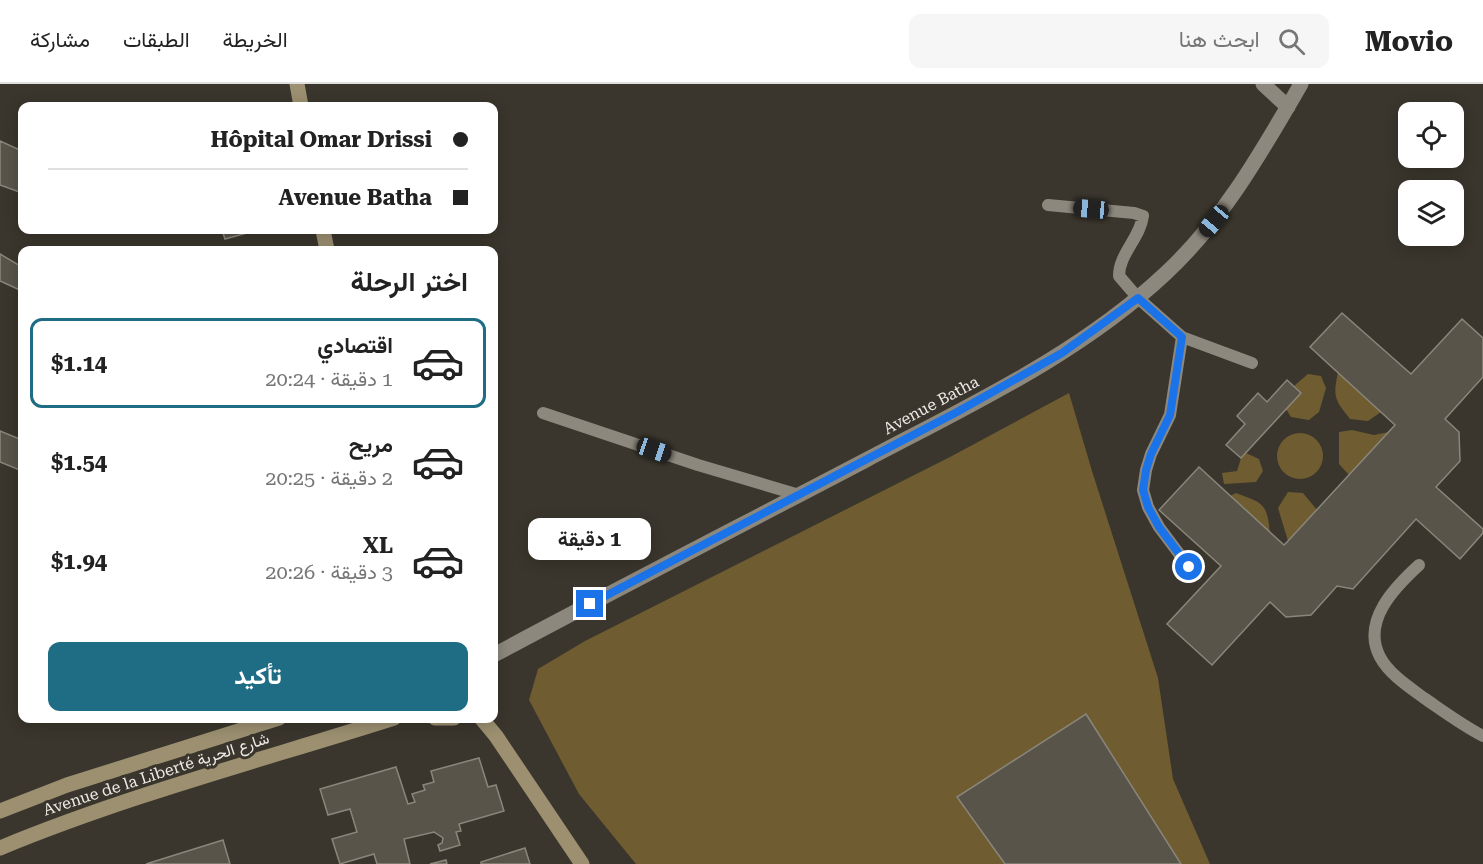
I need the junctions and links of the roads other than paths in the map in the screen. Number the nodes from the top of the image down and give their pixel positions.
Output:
1 (297, 84) edge
2 (1263, 84) edge
3 (1301, 84) edge
4 (300, 102) edge
5 (1288, 106) junction
6 (1048, 205) dead end
7 (1138, 298) junction
8 (1182, 337) junction
9 (1252, 363) dead end
10 (543, 413) dead end
11 (799, 495) junction
12 (1419, 565) dead end
13 (1189, 567) dead end
14 (498, 653) edge
15 (263, 723) edge
16 (378, 723) edge
17 (485, 723) edge
18 (1483, 736) edge
19 (0, 811) edge
20 (0, 848) edge
21 (582, 864) edge

1 - 4 main road
2 - 5 street
3 - 5 street, Avenue Batha
5 - 7 street, Avenue Batha
6 - 7 lane
7 - 8 lane
7 - 11 street, Avenue Batha
8 - 9 lane
8 - 13 lane
10 - 11 lane
11 - 14 street, Avenue Batha
12 - 18 lane
15 - 19 main road, Avenue de la Liberté شارع الحرية
16 - 20 main road, Avenue de la Liberté شارع الحرية
17 - 21 main road

